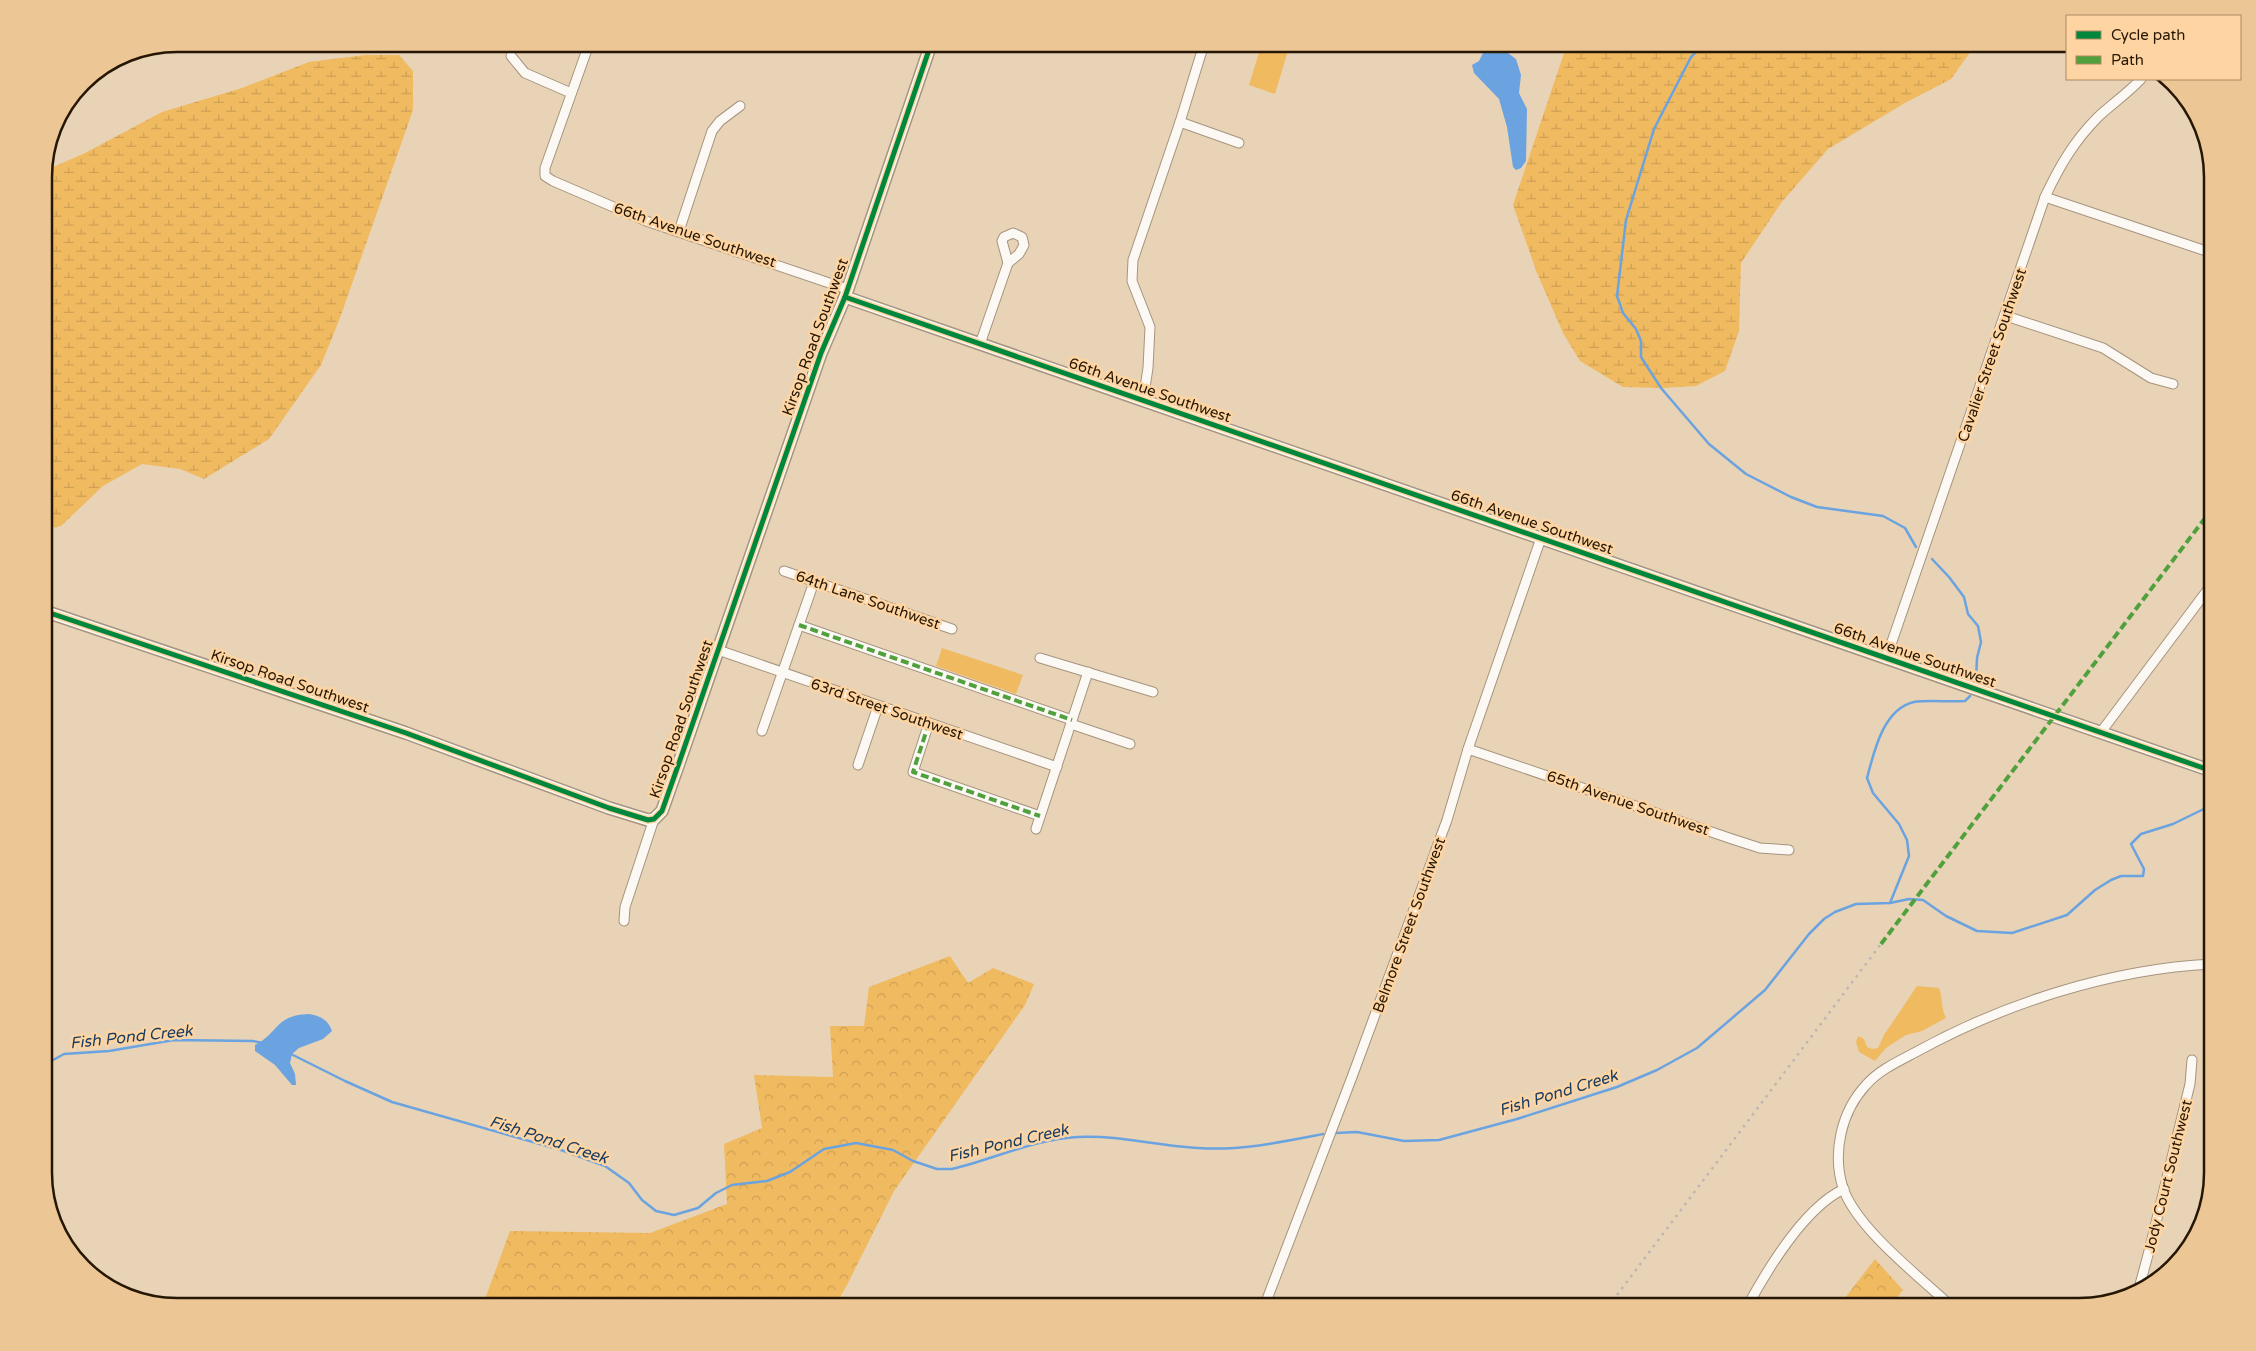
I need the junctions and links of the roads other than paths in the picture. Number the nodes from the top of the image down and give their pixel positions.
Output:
1 (1201, 52) edge
2 (586, 53) edge
3 (929, 53) edge
4 (511, 56) dead end
5 (2140, 80) edge
6 (571, 93) junction
7 (740, 106) dead end
8 (1180, 122) junction
9 (1239, 143) dead end
10 (2045, 197) junction
11 (679, 231) junction
12 (2203, 249) edge
13 (1008, 263) dead end
14 (846, 293) junction
15 (2006, 316) junction
16 (980, 344) junction
17 (2173, 384) dead end
18 (1143, 400) junction
19 (1541, 538) junction
20 (784, 571) dead end
21 (814, 582) junction
22 (2203, 595) edge
23 (53, 614) edge
24 (799, 625) junction
25 (952, 629) dead end
26 (718, 650) junction
27 (1040, 658) dead end
28 (1886, 659) junction
29 (783, 672) junction
30 (1088, 672) junction
31 (1153, 692) dead end
32 (878, 706) junction
33 (1072, 722) junction
34 (929, 723) junction
35 (762, 731) dead end
36 (2101, 732) junction
37 (1130, 744) dead end
38 (1468, 749) junction
39 (858, 765) dead end
40 (1056, 767) junction
41 (2204, 768) edge
42 (1040, 816) junction
43 (654, 820) junction
44 (1036, 829) dead end
45 (1789, 850) dead end
46 (624, 921) dead end
47 (2204, 965) edge
48 (2192, 1060) dead end
49 (1844, 1189) junction
50 (2140, 1282) edge
51 (1267, 1298) edge
52 (1752, 1298) edge
53 (1942, 1298) edge

1 - 8 street
2 - 6 street
3 - 14 street, Kirsop Road Southwest
4 - 6 street
5 - 10 street, Cavalier Street Southwest
6 - 11 street, 66th Avenue Southwest
7 - 11 street
8 - 9 street
8 - 18 street
10 - 12 street
10 - 15 street, Cavalier Street Southwest
11 - 14 street, 66th Avenue Southwest
13 - 16 street
14 - 16 street, 66th Avenue Southwest
14 - 26 street, Kirsop Road Southwest
15 - 17 street
15 - 28 street, Cavalier Street Southwest
16 - 18 street, 66th Avenue Southwest
18 - 19 street, 66th Avenue Southwest
19 - 28 street, 66th Avenue Southwest
19 - 38 street, Belmore Street Southwest
20 - 21 street, 64th Lane Southwest
21 - 24 street
21 - 25 street, 64th Lane Southwest
22 - 36 street
23 - 43 street, Kirsop Road Southwest
24 - 29 street
24 - 33 street
26 - 29 street, 63rd Street Southwest
26 - 43 street, Kirsop Road Southwest
27 - 30 street
28 - 36 street, 66th Avenue Southwest
29 - 32 street, 63rd Street Southwest
29 - 35 street
30 - 31 street
30 - 33 street
32 - 34 street, 63rd Street Southwest
32 - 39 street
33 - 37 street
33 - 40 street
34 - 40 street, 63rd Street Southwest
34 - 42 street
36 - 41 street, 66th Avenue Southwest
38 - 45 street, 65th Avenue Southwest
38 - 51 street, Belmore Street Southwest
40 - 42 street
42 - 44 street
43 - 46 street
47 - 49 street
48 - 50 street, Jody Court Southwest
49 - 52 street
49 - 53 street

